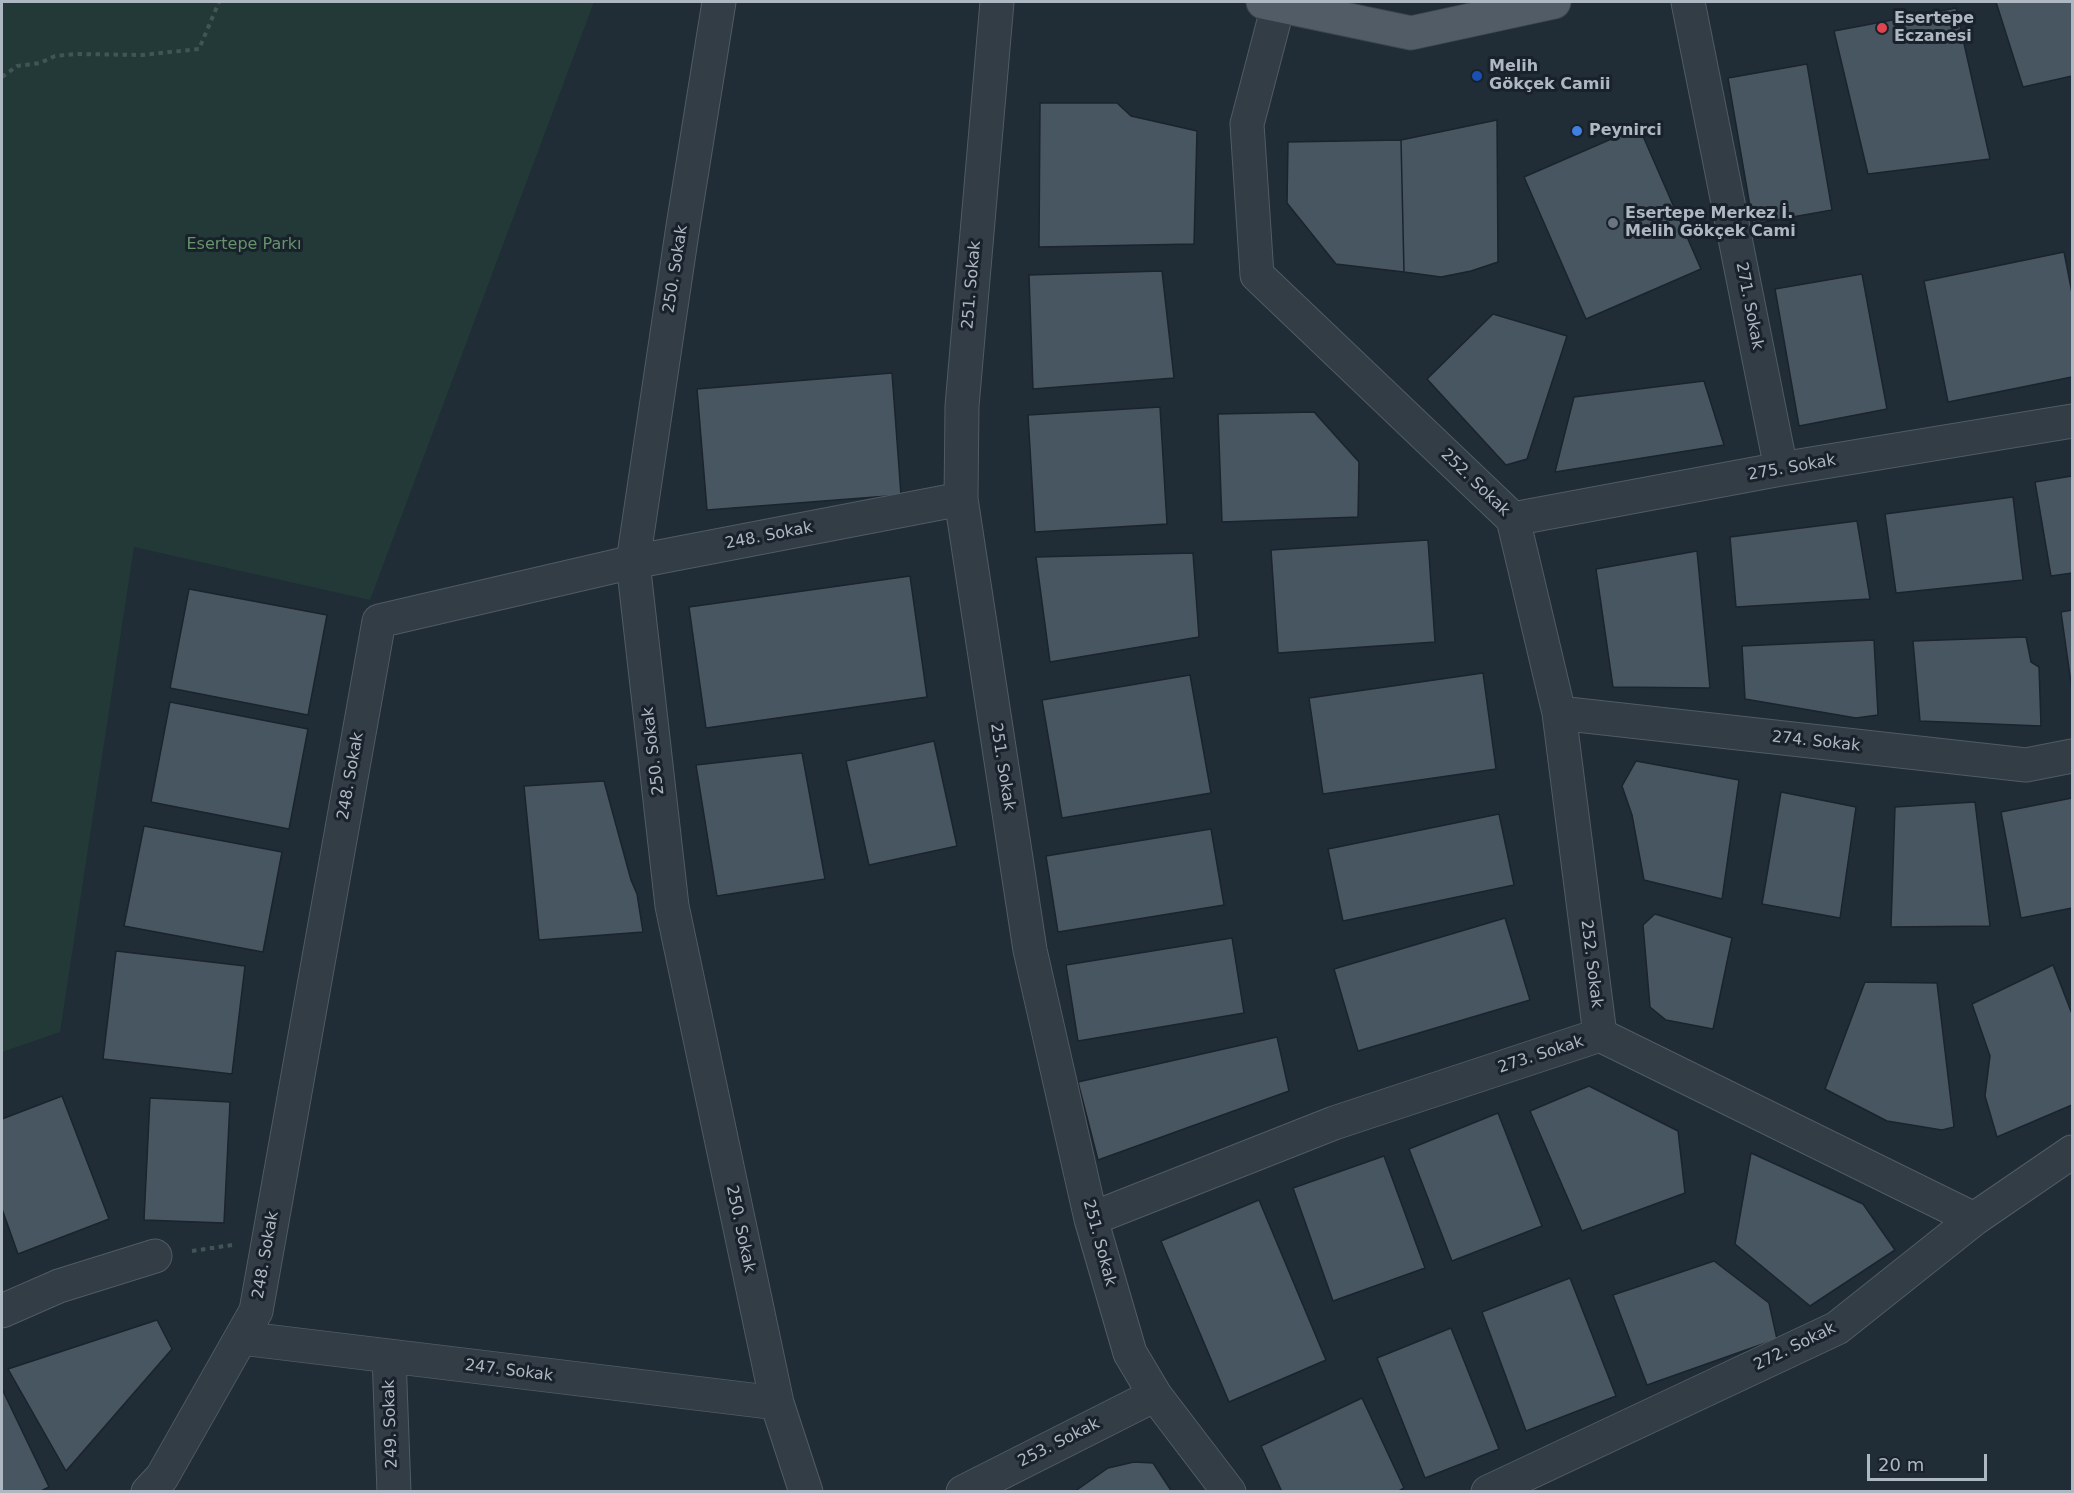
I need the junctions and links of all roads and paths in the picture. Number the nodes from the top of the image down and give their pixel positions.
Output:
1 (219, 2) edge
2 (719, 2) edge
3 (997, 2) edge
4 (1554, 2) edge
5 (1688, 2) edge
6 (1273, 3) edge
7 (2, 77) edge
8 (2073, 421) edge
9 (1782, 469) junction
10 (961, 499) junction
11 (1513, 519) junction
12 (633, 562) junction
13 (1559, 713) junction
14 (2073, 756) edge
15 (1600, 1035) junction
16 (2073, 1152) edge
17 (1974, 1219) junction
18 (1091, 1220) junction
19 (269, 1239) junction
20 (155, 1256) joint
21 (2, 1311) edge
22 (241, 1338) junction
23 (388, 1356) junction
24 (1155, 1395) junction
25 (777, 1404) junction
26 (148, 1491) edge
27 (394, 1491) edge
28 (806, 1491) edge
29 (963, 1491) edge
30 (1229, 1491) edge
31 (1488, 1491) edge

1 - 7 path
2 - 12 street, 250. Sokak
3 - 10 street, 251. Sokak
4 - 6 main road
5 - 9 street, 271. Sokak
6 - 11 street, 252. Sokak
8 - 9 street, 275. Sokak
9 - 11 street, 275. Sokak
10 - 12 street, 248. Sokak
10 - 18 street, 251. Sokak
11 - 13 street, 252. Sokak
12 - 19 street, 248. Sokak
12 - 25 street, 250. Sokak
13 - 14 street, 274. Sokak
13 - 15 street, 252. Sokak
15 - 17 street, 273. Sokak
15 - 18 street, 273. Sokak
16 - 17 street, 272. Sokak
17 - 31 street, 272. Sokak
18 - 24 street, 251. Sokak
19 - 20 path
19 - 22 street, 248. Sokak
20 - 21 street
22 - 23 street, 247. Sokak
22 - 26 street, 248. Sokak
23 - 25 street, 247. Sokak
23 - 27 street, 249. Sokak
24 - 29 street, 253. Sokak
24 - 30 street, 251. Sokak
25 - 28 street, 250. Sokak

